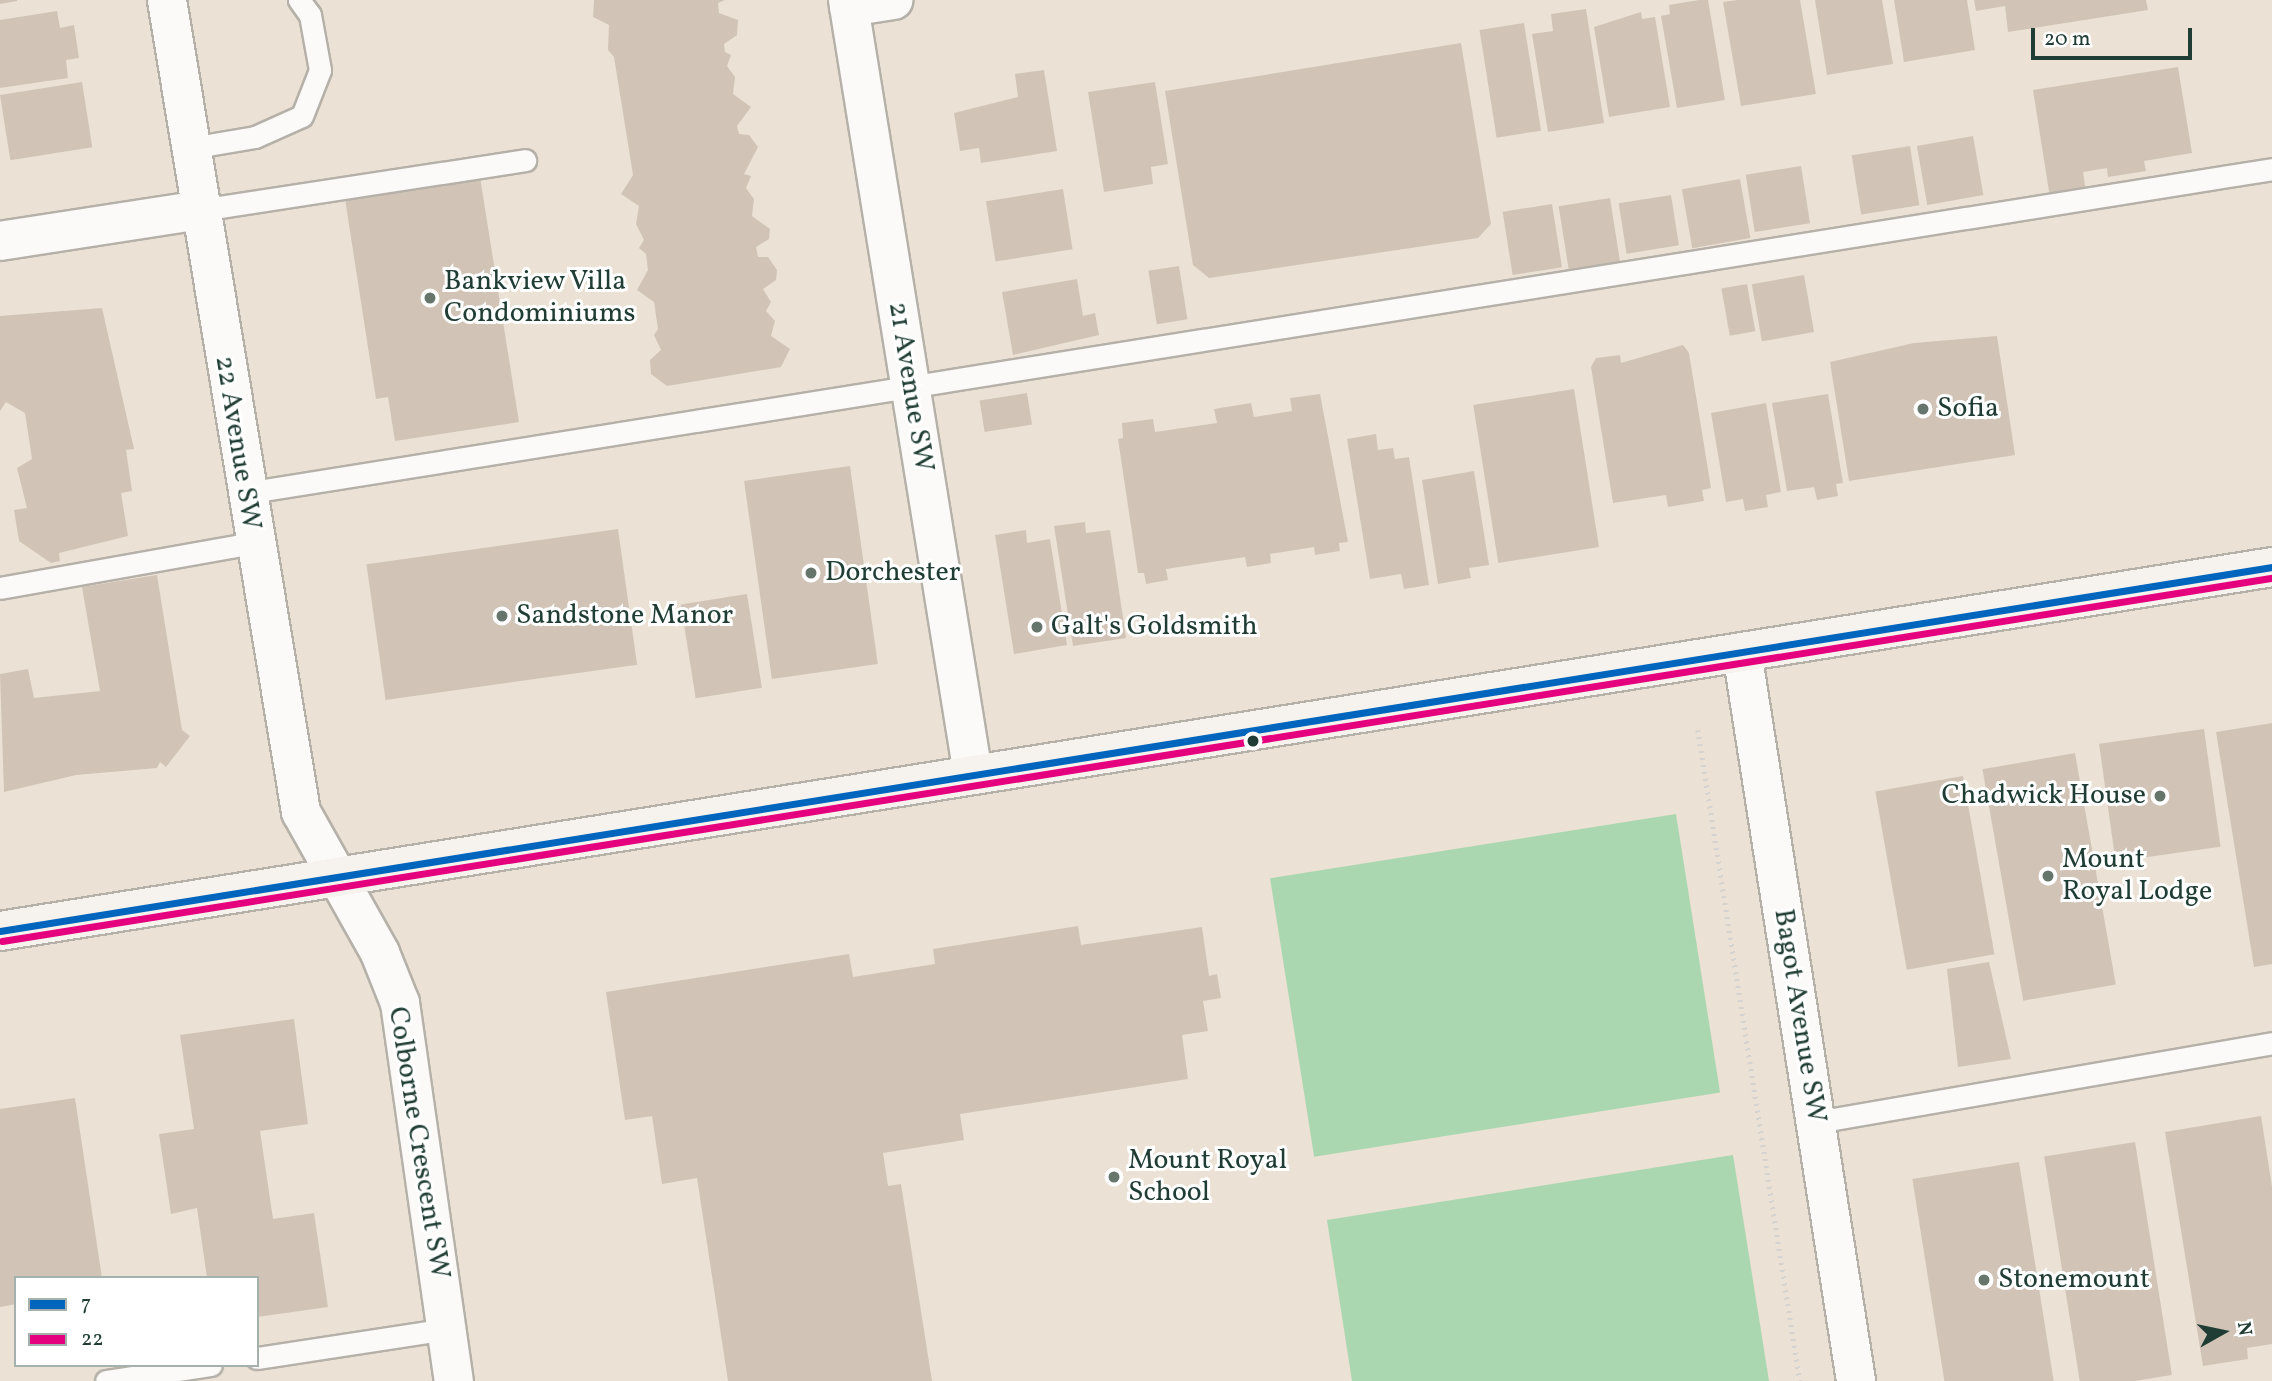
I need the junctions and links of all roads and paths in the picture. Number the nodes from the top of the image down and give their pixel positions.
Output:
1 (167, 0) edge
2 (299, 0) edge
3 (892, 0) edge
4 (848, 4) edge
5 (190, 148) junction
6 (525, 160) dead end
7 (2272, 169) edge
8 (200, 210) junction
9 (0, 242) edge
10 (910, 387) junction
11 (245, 493) junction
12 (253, 543) junction
13 (2272, 567) edge
14 (0, 588) edge
15 (1742, 652) junction
16 (1698, 730) dead end
17 (973, 774) junction
18 (333, 878) junction
19 (0, 931) edge
20 (2272, 1042) edge
21 (1816, 1122) junction
22 (446, 1329) junction
23 (259, 1358) edge
24 (198, 1367) edge
25 (106, 1381) edge
26 (454, 1381) edge
27 (1800, 1381) edge
28 (1856, 1381) edge

1 - 5 street, 22 Avenue SW
2 - 5 lane
3 - 4 street
4 - 10 street, 21 Avenue SW
5 - 8 street, 22 Avenue SW
6 - 8 lane
7 - 10 lane
8 - 9 street
8 - 11 street, 22 Avenue SW
10 - 11 lane
10 - 17 street, 21 Avenue SW
11 - 12 street, 22 Avenue SW
12 - 14 lane
12 - 18 street, 22 Avenue SW
13 - 15 main road
15 - 17 main road
15 - 21 street, Bagot Avenue SW
16 - 27 path
17 - 18 main road
18 - 19 main road
18 - 22 street, Colborne Crescent SW
20 - 21 lane
21 - 28 street, Bagot Avenue SW
22 - 23 lane
22 - 26 street, Colborne Crescent SW
24 - 25 lane

